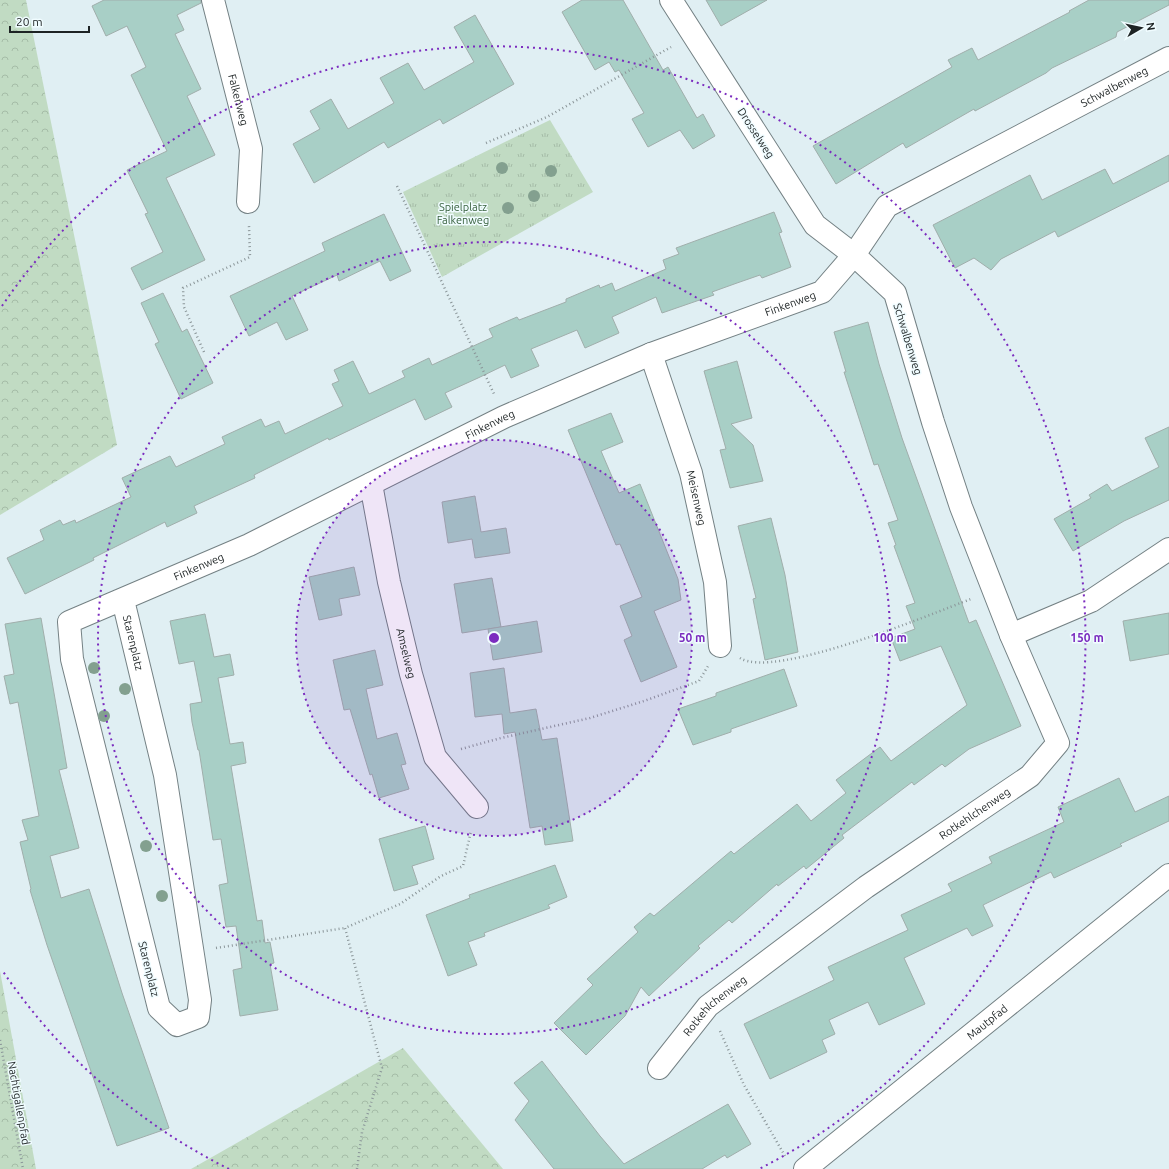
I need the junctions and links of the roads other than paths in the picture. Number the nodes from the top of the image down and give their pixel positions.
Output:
1 (213, 0) edge
2 (671, 0) edge
3 (1169, 58) edge
4 (248, 202) road end
5 (854, 255) junction
6 (651, 354) junction
7 (371, 484) junction
8 (1169, 548) edge
9 (123, 600) junction
10 (1011, 635) junction
11 (720, 646) road end
12 (477, 807) road end
13 (1169, 875) edge
14 (659, 1068) dead end
15 (797, 1166) edge

1 - 4 street, Falkenweg
2 - 5 street, Drosselweg
3 - 5 street, Schwalbenweg
5 - 6 street, Finkenweg
5 - 10 street, Schwalbenweg
6 - 7 street, Finkenweg
6 - 11 street, Meisenweg
7 - 9 street, Finkenweg
7 - 12 street, Amselweg
8 - 10 street
9 - 9 street, Starenplatz
10 - 14 street, Rotkehlchenweg
13 - 15 street, Mautpfad

